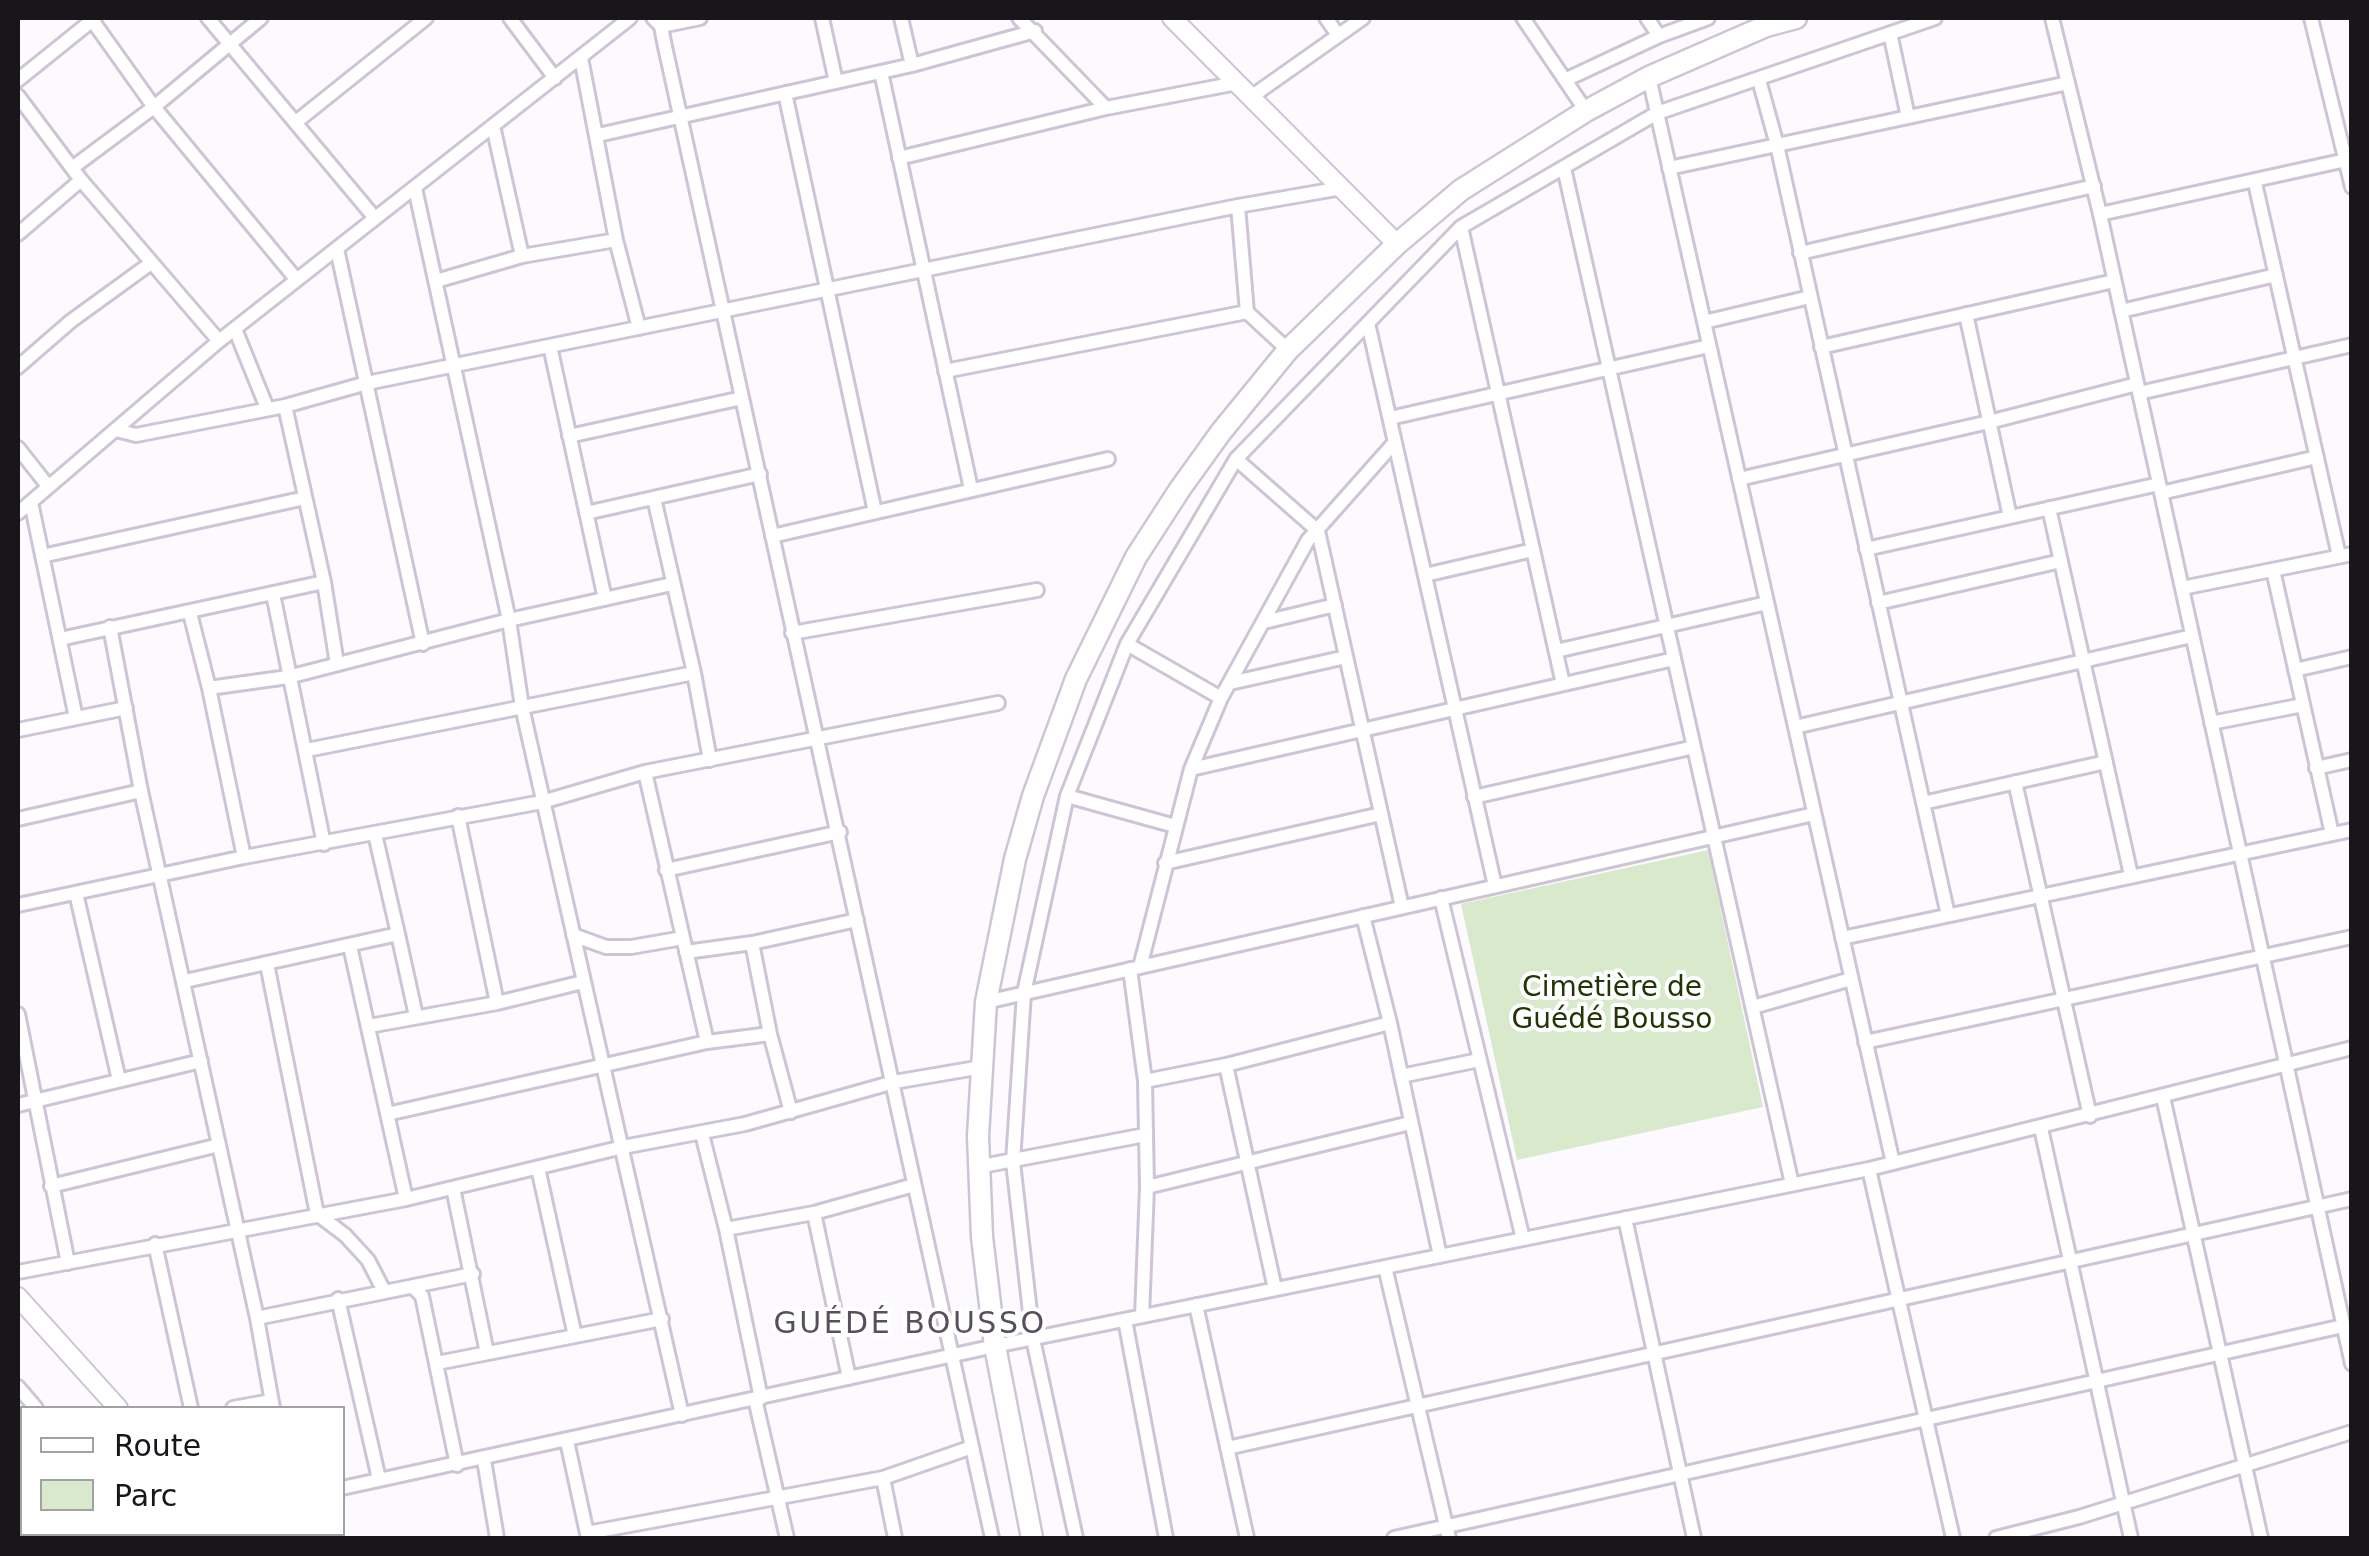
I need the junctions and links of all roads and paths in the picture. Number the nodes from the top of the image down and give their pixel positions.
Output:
1 (208, 18) edge
2 (261, 18) edge
3 (426, 18) edge
4 (510, 18) edge
5 (630, 18) edge
6 (700, 18) edge
7 (822, 18) edge
8 (901, 18) edge
9 (1019, 18) edge
10 (1172, 18) edge
11 (1326, 18) edge
12 (1363, 18) edge
13 (1524, 18) edge
14 (1647, 18) edge
15 (1708, 18) edge
16 (1796, 18) edge
17 (1935, 18) edge
18 (2052, 18) edge
19 (2310, 18) edge
20 (93, 19) edge
21 (656, 22) edge
22 (1764, 22) edge
23 (1035, 32) junction
24 (1890, 34) junction
25 (1338, 35) junction
26 (1660, 36) junction
27 (229, 44) junction
28 (581, 58) junction
29 (912, 66) junction
30 (881, 72) junction
31 (1649, 77) junction
32 (555, 78) junction
33 (18, 80) edge
34 (1566, 80) junction
35 (1758, 80) junction
36 (836, 82) junction
37 (2068, 82) junction
38 (1238, 83) junction
39 (785, 94) junction
40 (18, 96) edge
41 (1251, 97) junction
42 (154, 107) junction
43 (1106, 108) junction
44 (1586, 111) junction
45 (1657, 113) junction
46 (680, 116) junction
47 (1908, 117) junction
48 (296, 122) junction
49 (2345, 125) edge
50 (492, 126) junction
51 (598, 134) junction
52 (1777, 145) junction
53 (899, 158) junction
54 (2346, 160) junction
55 (72, 168) junction
56 (1564, 168) junction
57 (1669, 168) junction
58 (81, 180) junction
59 (2255, 182) junction
60 (2094, 186) junction
61 (2352, 187) edge
62 (415, 188) junction
63 (1342, 188) junction
64 (1238, 206) junction
65 (2100, 214) junction
66 (374, 217) junction
67 (1461, 227) junction
68 (18, 234) edge
69 (616, 240) junction
70 (1397, 244) junction
71 (337, 249) junction
72 (1800, 253) junction
73 (522, 256) junction
74 (151, 264) junction
75 (924, 270) junction
76 (2276, 276) junction
77 (296, 279) junction
78 (436, 281) junction
79 (2114, 281) junction
80 (827, 290) junction
81 (1810, 297) junction
82 (724, 311) junction
83 (2121, 311) junction
84 (1247, 312) junction
85 (1966, 314) junction
86 (1704, 322) junction
87 (1368, 323) junction
88 (640, 328) junction
89 (235, 329) junction
90 (220, 341) junction
91 (2352, 345) edge
92 (550, 346) junction
93 (1709, 346) junction
94 (1820, 348) junction
95 (1288, 350) junction
96 (2294, 358) junction
97 (454, 366) junction
98 (18, 367) edge
99 (1609, 368) junction
100 (946, 372) junction
101 (366, 384) junction
102 (2138, 388) junction
103 (1498, 394) junction
104 (742, 398) junction
105 (284, 406) junction
106 (266, 408) junction
107 (1390, 418) junction
108 (1988, 422) junction
109 (116, 430) junction
110 (570, 436) junction
111 (1395, 442) junction
112 (18, 448) edge
113 (1845, 455) junction
114 (2317, 457) junction
115 (1236, 458) junction
116 (1108, 459) dead end
117 (760, 474) junction
118 (1739, 479) junction
119 (48, 486) junction
120 (2160, 488) junction
121 (971, 489) junction
122 (305, 498) junction
123 (654, 498) junction
124 (31, 502) junction
125 (2049, 508) junction
126 (586, 512) junction
127 (875, 512) junction
128 (18, 513) edge
129 (2010, 516) junction
130 (1318, 531) junction
131 (772, 536) junction
132 (1866, 549) junction
133 (1533, 550) junction
134 (2345, 555) edge
135 (42, 556) junction
136 (2061, 561) junction
137 (2273, 570) junction
138 (1425, 575) junction
139 (324, 582) junction
140 (672, 584) junction
141 (2182, 588) junction
142 (1037, 590) dead end
143 (273, 594) junction
144 (605, 599) junction
145 (1767, 602) junction
146 (1878, 603) junction
147 (1335, 606) junction
148 (190, 613) junction
149 (509, 620) junction
150 (1264, 622) junction
151 (1666, 625) junction
152 (110, 627) junction
153 (792, 633) junction
154 (2192, 636) junction
155 (60, 639) junction
156 (422, 644) junction
157 (1127, 644) junction
158 (1556, 650) junction
159 (1346, 657) junction
160 (2352, 657) edge
161 (1674, 659) junction
162 (2084, 662) junction
163 (337, 664) junction
164 (2295, 670) junction
165 (694, 673) junction
166 (288, 677) junction
167 (1230, 684) junction
168 (1563, 684) junction
169 (209, 688) junction
170 (1221, 698) junction
171 (998, 703) dead end
172 (1900, 703) junction
173 (2303, 705) junction
174 (126, 708) junction
175 (522, 708) junction
176 (1455, 709) junction
177 (76, 718) junction
178 (2211, 723) junction
179 (1795, 727) junction
180 (18, 730) edge
181 (1363, 730) junction
182 (816, 737) junction
183 (1694, 747) junction
184 (306, 750) junction
185 (710, 760) junction
186 (2352, 760) edge
187 (2106, 762) junction
188 (2316, 768) junction
189 (1191, 769) junction
190 (645, 772) junction
191 (2015, 782) junction
192 (141, 791) junction
193 (1067, 796) junction
194 (1474, 797) junction
195 (542, 802) junction
196 (1923, 804) junction
197 (1382, 814) junction
198 (1814, 814) junction
199 (458, 816) junction
200 (18, 819) edge
201 (1175, 826) junction
202 (2352, 830) edge
203 (840, 832) junction
204 (375, 834) junction
205 (2332, 834) junction
206 (1714, 836) junction
207 (324, 844) junction
208 (2240, 854) junction
209 (244, 857) junction
210 (1165, 863) junction
211 (666, 870) junction
212 (2132, 875) junction
213 (162, 876) junction
214 (1494, 886) junction
215 (76, 893) junction
216 (2040, 896) junction
217 (1442, 898) junction
218 (18, 905) edge
219 (1402, 907) junction
220 (1948, 915) junction
221 (1362, 916) junction
222 (857, 920) junction
223 (398, 934) junction
224 (573, 935) junction
225 (2352, 937) edge
226 (1842, 938) junction
227 (752, 943) junction
228 (684, 945) junction
229 (350, 946) junction
230 (2262, 956) junction
231 (267, 964) junction
232 (1135, 968) junction
233 (1851, 979) junction
234 (185, 981) junction
235 (583, 982) junction
236 (1024, 994) junction
237 (2064, 999) junction
238 (497, 1002) junction
239 (986, 1002) junction
240 (1753, 1007) junction
241 (18, 1014) edge
242 (416, 1016) junction
243 (1390, 1023) junction
244 (369, 1026) junction
245 (770, 1034) junction
246 (708, 1042) junction
247 (1865, 1042) junction
248 (2352, 1048) edge
249 (1479, 1060) junction
250 (202, 1061) junction
251 (1226, 1066) junction
252 (2286, 1066) junction
253 (603, 1067) junction
254 (982, 1067) junction
255 (1401, 1076) junction
256 (119, 1080) junction
257 (1145, 1081) junction
258 (894, 1082) junction
259 (2163, 1097) junction
260 (37, 1101) junction
261 (18, 1104) edge
262 (791, 1112) junction
263 (386, 1114) junction
264 (2090, 1116) junction
265 (1410, 1124) junction
266 (2041, 1128) junction
267 (702, 1134) junction
268 (1144, 1136) junction
269 (219, 1145) junction
270 (624, 1147) junction
271 (1013, 1162) junction
272 (1892, 1163) junction
273 (1248, 1165) junction
274 (538, 1168) junction
275 (978, 1168) junction
276 (1868, 1169) junction
277 (1792, 1184) junction
278 (914, 1185) junction
279 (51, 1186) junction
280 (1147, 1187) junction
281 (453, 1188) junction
282 (406, 1199) junction
283 (2352, 1199) edge
284 (2317, 1206) junction
285 (317, 1214) junction
286 (814, 1214) junction
287 (1625, 1218) junction
288 (726, 1229) junction
289 (238, 1231) junction
290 (2193, 1234) junction
291 (1523, 1239) junction
292 (155, 1244) junction
293 (1440, 1256) junction
294 (2070, 1261) junction
295 (68, 1263) junction
296 (1385, 1267) junction
297 (18, 1272) edge
298 (473, 1274) junction
299 (414, 1288) junction
300 (1275, 1290) junction
301 (384, 1291) junction
302 (18, 1297) edge
303 (1900, 1299) junction
304 (338, 1300) junction
305 (1196, 1306) junction
306 (1142, 1316) junction
307 (257, 1318) junction
308 (662, 1319) junction
309 (1124, 1320) junction
310 (2343, 1326) junction
311 (575, 1336) junction
312 (1033, 1339) junction
313 (995, 1346) junction
314 (486, 1352) junction
315 (1654, 1353) junction
316 (2220, 1354) junction
317 (950, 1356) junction
318 (436, 1363) junction
319 (2352, 1364) edge
320 (850, 1378) junction
321 (2097, 1382) junction
322 (18, 1387) edge
323 (758, 1399) junction
324 (272, 1405) edge
325 (34, 1406) edge
326 (116, 1406) edge
327 (191, 1406) edge
328 (1418, 1406) junction
329 (682, 1416) junction
330 (1927, 1420) junction
331 (2352, 1432) edge
332 (567, 1441) junction
333 (972, 1447) junction
334 (1227, 1448) junction
335 (484, 1460) junction
336 (2244, 1463) junction
337 (457, 1465) junction
338 (1680, 1474) junction
339 (882, 1478) junction
340 (379, 1480) junction
341 (345, 1487) edge
342 (778, 1500) junction
343 (2124, 1503) junction
344 (1447, 1533) edge
345 (587, 1536) edge
346 (497, 1538) edge
347 (787, 1538) edge
348 (894, 1538) edge
349 (992, 1538) edge
350 (1032, 1538) edge
351 (1076, 1538) edge
352 (1166, 1538) edge
353 (1247, 1538) edge
354 (1394, 1538) edge
355 (1694, 1538) edge
356 (1953, 1538) edge
357 (1996, 1538) edge
358 (2131, 1538) edge
359 (2262, 1538) edge

1 - 27 street
2 - 27 street
3 - 48 street
4 - 32 street
5 - 28 street
6 - 21 street
7 - 36 street
8 - 29 street
9 - 23 street
10 - 38 street
11 - 25 street
12 - 25 street
13 - 34 street
14 - 26 street
15 - 26 street
16 - 22 main road
17 - 24 street
18 - 37 street
19 - 49 street
20 - 33 street
20 - 42 street
21 - 46 street
22 - 31 main road
23 - 29 street
23 - 43 street
24 - 35 street
24 - 47 street
25 - 41 street
26 - 34 street
27 - 42 street
27 - 48 street
28 - 32 street
28 - 51 street
29 - 30 street
30 - 36 street
30 - 53 street
31 - 44 main road
31 - 45 street
32 - 50 street
34 - 44 street
35 - 45 street
35 - 52 street
36 - 39 street
37 - 47 street
37 - 60 street
38 - 41 street
38 - 43 street
39 - 46 street
39 - 80 street
40 - 55 street
41 - 63 street
42 - 55 street
42 - 77 street
43 - 53 street
44 - 70 main road
45 - 56 street
45 - 57 street
46 - 51 street
46 - 82 street
47 - 52 street
48 - 66 street
49 - 54 street
50 - 62 street
50 - 73 street
51 - 69 street
52 - 57 street
52 - 72 street
53 - 75 street
54 - 59 street
54 - 61 street
55 - 58 street
56 - 67 street
56 - 99 street
57 - 86 street
58 - 68 street
58 - 74 street
59 - 65 street
59 - 76 street
60 - 65 street
60 - 72 street
62 - 66 street
62 - 78 street
63 - 64 street
63 - 70 street
64 - 75 street
64 - 84 street
65 - 79 street
66 - 71 street
67 - 87 street
67 - 103 street
69 - 73 street
69 - 88 street
70 - 95 main road
71 - 77 street
71 - 101 street
72 - 81 street
73 - 78 street
74 - 90 street
74 - 98 street
75 - 80 street
75 - 100 street
76 - 83 street
76 - 96 street
77 - 89 street
78 - 97 street
79 - 83 street
79 - 85 street
80 - 82 street
80 - 127 street
81 - 86 street
81 - 94 street
82 - 88 street
82 - 104 street
83 - 102 street
84 - 95 street
84 - 100 street
85 - 94 street
85 - 108 street
86 - 93 street
87 - 107 street
87 - 115 street
88 - 92 street
89 - 90 street
89 - 106 street
90 - 109 street
91 - 96 street
92 - 97 street
92 - 110 street
93 - 99 street
93 - 118 street
94 - 113 street
95 - 239 main road
96 - 102 street
96 - 114 street
97 - 101 street
97 - 149 street
99 - 103 street
99 - 151 street
100 - 121 street
101 - 105 street
101 - 156 street
102 - 108 street
102 - 120 street
103 - 107 street
103 - 133 street
104 - 110 street
104 - 117 street
105 - 106 street
105 - 122 street
106 - 109 street
107 - 111 street
108 - 113 street
108 - 129 street
109 - 119 street
110 - 126 street
111 - 130 street
111 - 138 street
112 - 119 street
113 - 118 street
113 - 132 street
114 - 120 street
114 - 134 street
115 - 130 street
115 - 157 street
116 - 121 street
117 - 123 street
117 - 131 street
118 - 145 street
119 - 124 street
120 - 125 street
120 - 141 street
121 - 127 street
122 - 135 street
122 - 139 street
123 - 126 street
123 - 140 street
124 - 128 street
124 - 135 street
125 - 129 street
125 - 136 street
126 - 144 street
127 - 131 street
129 - 132 street
130 - 147 street
130 - 150 street
131 - 153 street
132 - 146 street
133 - 138 street
133 - 158 street
134 - 137 street
135 - 155 street
136 - 146 street
136 - 162 street
137 - 141 street
137 - 164 street
138 - 176 street
139 - 143 street
139 - 163 street
140 - 144 street
140 - 165 street
141 - 154 street
142 - 153 street
143 - 148 street
143 - 166 street
144 - 149 street
145 - 151 street
145 - 179 street
146 - 172 street
147 - 150 street
147 - 159 street
148 - 152 street
148 - 169 street
149 - 156 street
149 - 175 street
150 - 167 street
151 - 158 street
151 - 161 street
152 - 155 street
152 - 174 street
153 - 182 street
154 - 162 street
154 - 178 street
155 - 177 street
156 - 163 street
157 - 170 street
157 - 193 street
158 - 168 street
159 - 167 street
159 - 181 street
160 - 164 street
161 - 168 street
161 - 183 street
162 - 172 street
162 - 187 street
163 - 166 street
164 - 173 street
165 - 175 street
165 - 185 street
166 - 169 street
166 - 184 street
167 - 170 street
168 - 176 street
169 - 209 street
170 - 189 street
171 - 182 street
172 - 179 street
172 - 196 street
173 - 178 street
173 - 188 street
174 - 177 street
174 - 192 street
175 - 184 street
175 - 195 street
176 - 181 street
176 - 194 street
177 - 180 street
178 - 208 street
179 - 198 street
181 - 189 street
181 - 197 street
182 - 185 street
182 - 203 street
183 - 194 street
183 - 206 street
184 - 207 street
185 - 190 street
186 - 188 street
187 - 191 street
187 - 212 street
188 - 205 street
189 - 201 street
190 - 195 street
190 - 211 street
191 - 196 street
191 - 216 street
192 - 200 street
192 - 213 street
193 - 201 street
193 - 236 street
194 - 214 street
195 - 199 street
195 - 224 street
196 - 220 street
197 - 210 street
197 - 219 street
198 - 206 street
198 - 226 street
199 - 204 street
199 - 238 street
201 - 210 street
202 - 205 street
203 - 211 street
203 - 222 street
204 - 207 street
204 - 223 street
205 - 208 street
206 - 214 street
206 - 240 street
207 - 209 street
208 - 212 street
208 - 230 street
209 - 213 street
210 - 232 street
211 - 228 street
212 - 216 street
213 - 215 street
213 - 234 street
214 - 217 street
215 - 218 street
215 - 256 street
216 - 220 street
216 - 237 street
217 - 219 street
217 - 249 street
219 - 221 street
220 - 226 street
221 - 232 street
221 - 243 street
222 - 227 street
222 - 258 street
223 - 229 street
223 - 242 street
224 - 228 street
224 - 235 street
225 - 230 street
226 - 233 street
227 - 228 street
227 - 245 street
228 - 246 street
229 - 231 street
229 - 244 street
230 - 237 street
230 - 252 street
231 - 234 street
231 - 285 street
232 - 236 street
232 - 257 street
233 - 240 street
233 - 247 street
234 - 250 street
235 - 238 street
235 - 253 street
236 - 239 street
236 - 271 street
237 - 247 street
237 - 264 street
238 - 242 street
239 - 254 main road
240 - 277 street
241 - 260 street
242 - 244 street
243 - 251 street
243 - 255 street
244 - 263 street
245 - 246 street
245 - 262 street
246 - 253 street
247 - 272 street
248 - 252 street
249 - 255 street
249 - 291 street
250 - 256 street
250 - 269 street
251 - 257 street
251 - 273 street
252 - 259 street
252 - 284 street
253 - 263 street
253 - 270 street
254 - 258 street
254 - 275 main road
255 - 265 street
256 - 260 street
257 - 268 street
258 - 262 street
258 - 278 street
259 - 264 street
259 - 290 street
260 - 261 street
260 - 279 street
262 - 267 street
263 - 282 street
264 - 266 street
265 - 273 street
265 - 293 street
266 - 272 street
266 - 294 street
267 - 270 street
267 - 288 street
268 - 271 street
268 - 280 street
269 - 279 street
269 - 289 street
270 - 274 street
270 - 308 street
271 - 275 street
271 - 312 street
272 - 276 street
273 - 280 street
273 - 300 street
274 - 281 street
274 - 311 street
275 - 313 main road
276 - 277 street
276 - 303 street
277 - 287 street
278 - 286 street
278 - 317 street
279 - 295 street
280 - 306 street
281 - 282 street
281 - 298 street
282 - 285 street
283 - 284 street
284 - 290 street
284 - 310 street
285 - 289 street
285 - 301 street
286 - 288 street
286 - 320 street
287 - 291 street
287 - 315 street
288 - 323 street
289 - 292 street
289 - 307 street
290 - 294 street
290 - 316 street
291 - 293 street
292 - 295 street
292 - 327 street
293 - 296 street
294 - 303 street
294 - 321 street
295 - 297 street
296 - 300 street
296 - 328 street
298 - 299 street
298 - 314 street
299 - 301 street
299 - 318 street
300 - 305 street
301 - 304 street
302 - 326 street
303 - 315 street
303 - 330 street
304 - 307 street
304 - 340 street
305 - 306 street
305 - 334 street
306 - 309 street
307 - 324 street
308 - 311 street
308 - 329 street
309 - 312 street
309 - 352 street
310 - 316 street
310 - 319 street
311 - 314 street
312 - 313 street
312 - 351 street
313 - 317 street
313 - 350 main road
314 - 318 street
315 - 328 street
315 - 338 street
316 - 321 street
316 - 336 street
317 - 320 street
317 - 333 street
318 - 337 street
320 - 323 street
321 - 330 street
321 - 343 street
322 - 325 street
323 - 329 street
323 - 342 street
328 - 334 street
328 - 344 street
329 - 332 street
330 - 338 street
330 - 356 street
331 - 336 street
332 - 335 street
332 - 345 street
333 - 339 street
333 - 349 street
334 - 353 street
335 - 337 street
335 - 346 street
336 - 343 street
336 - 359 street
337 - 340 street
338 - 344 street
338 - 355 street
339 - 342 street
339 - 348 street
340 - 341 street
342 - 345 street
342 - 347 street
343 - 357 street
343 - 358 street
344 - 354 street

